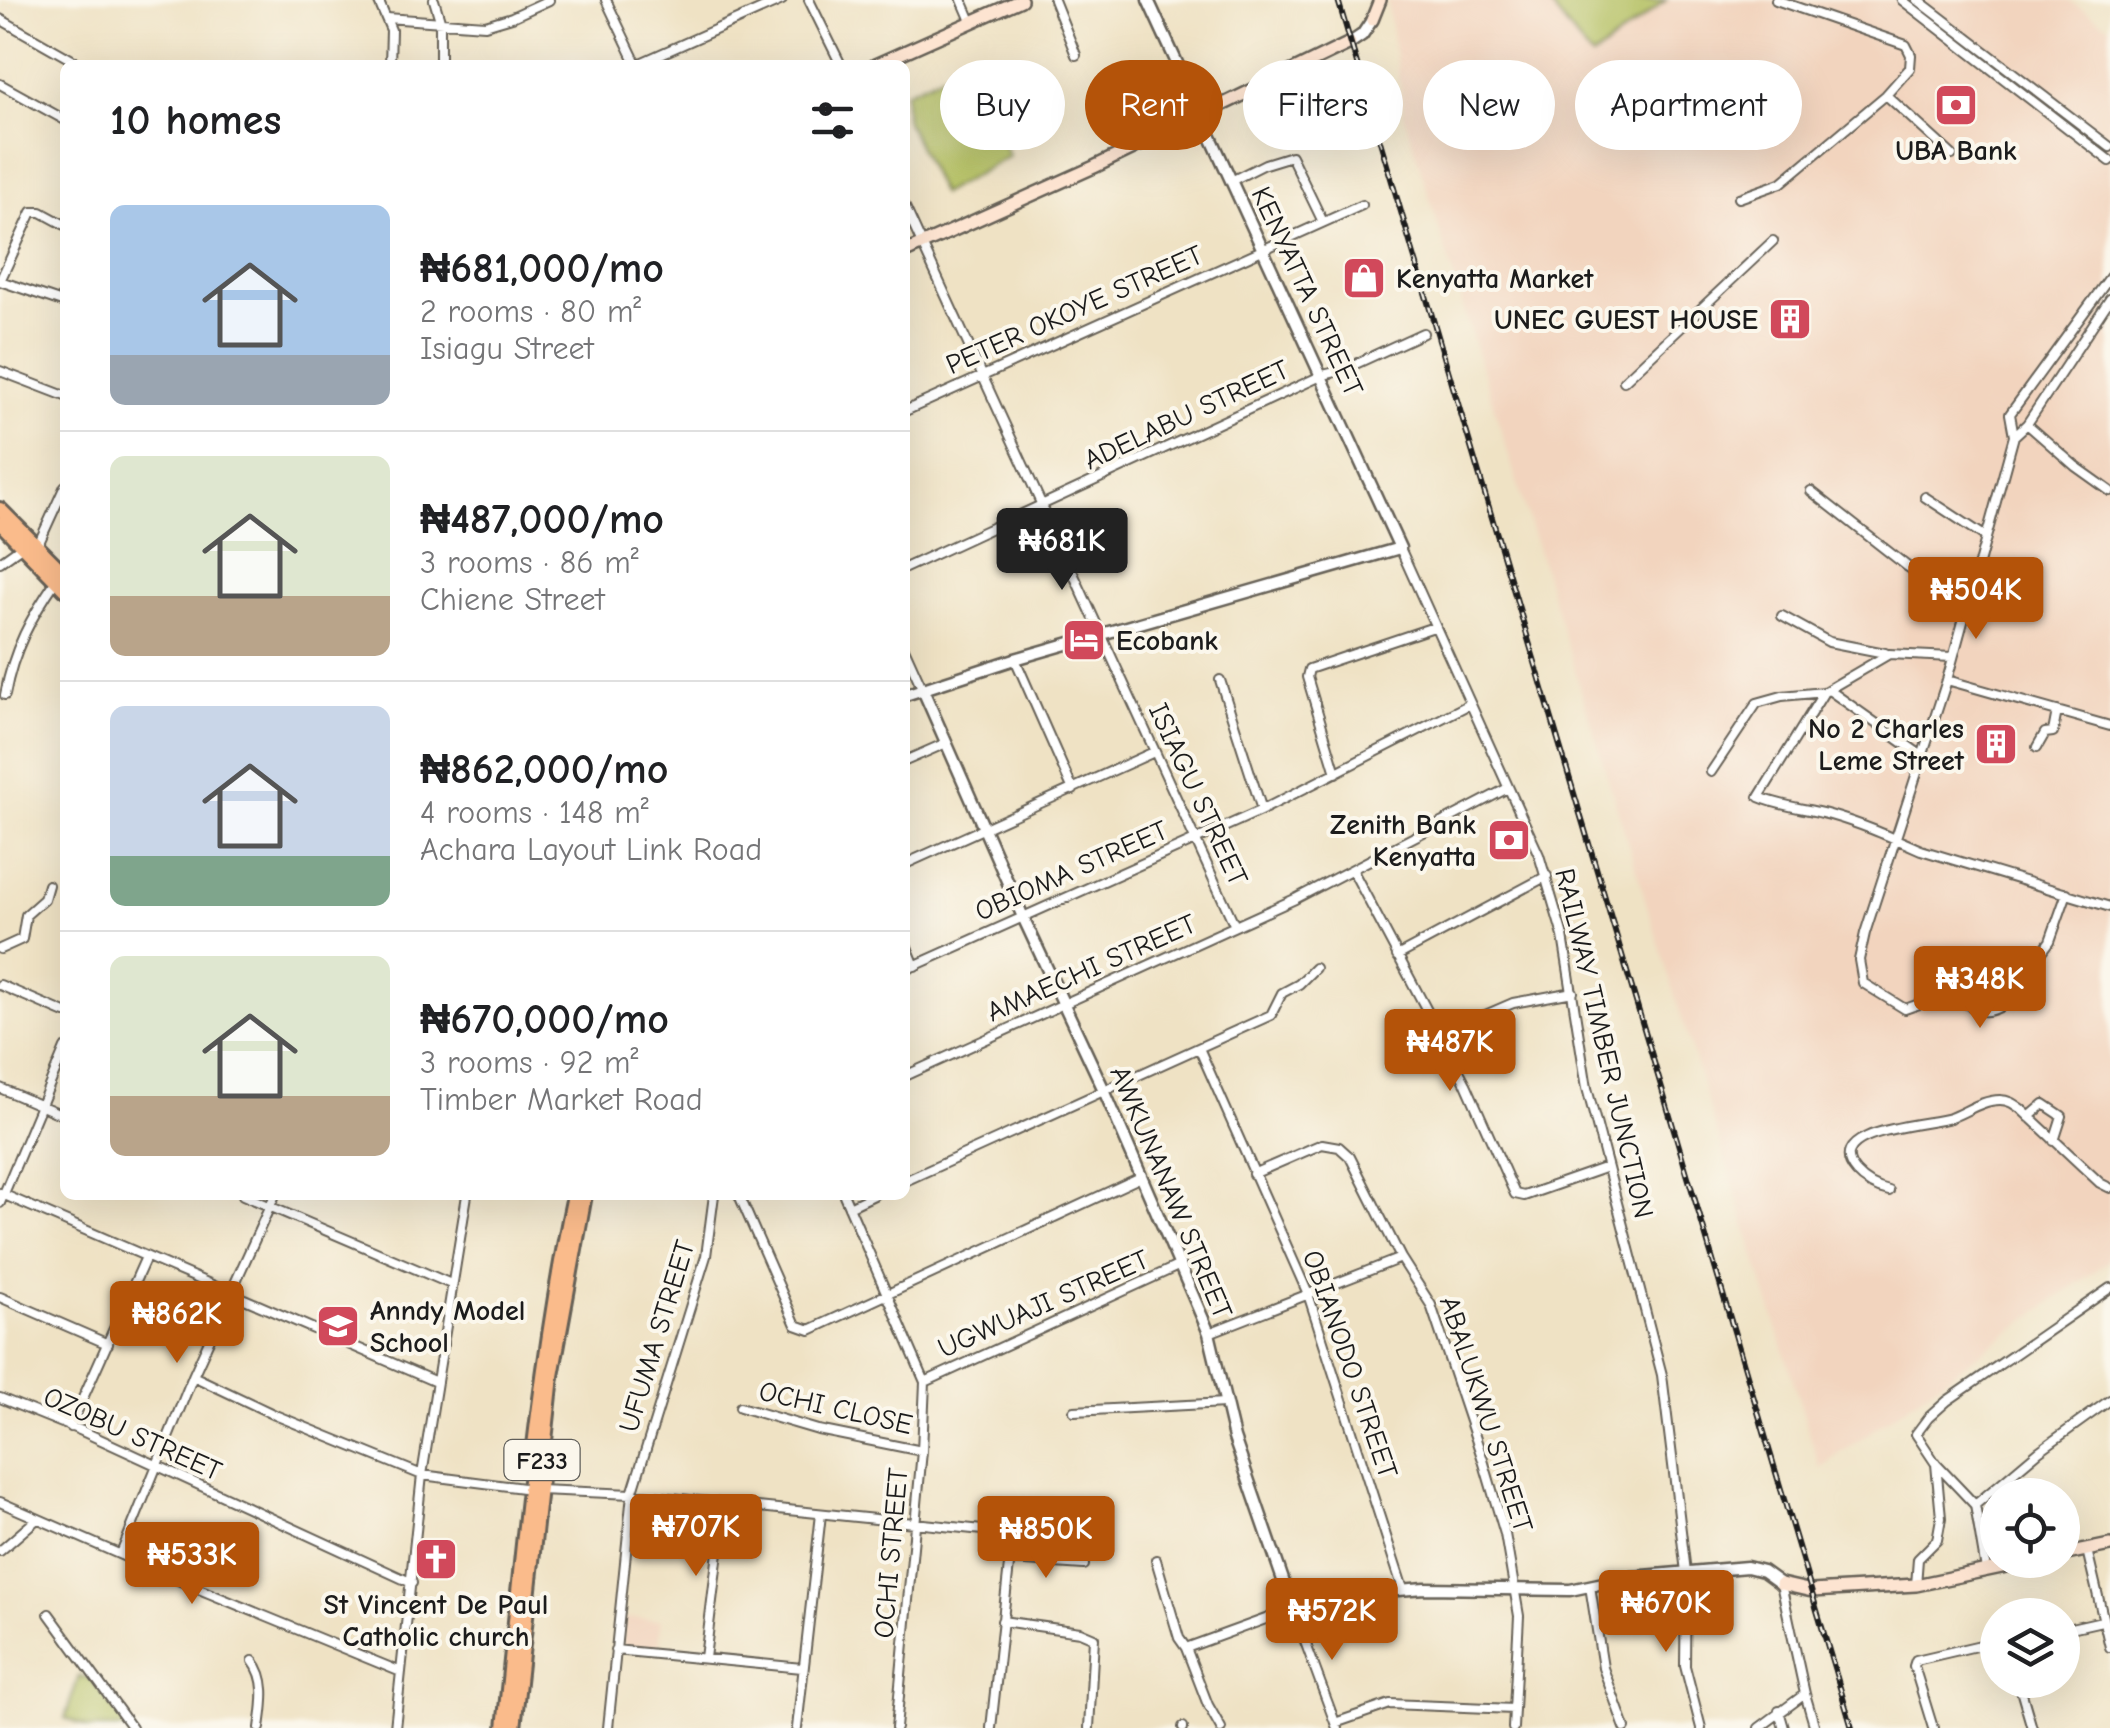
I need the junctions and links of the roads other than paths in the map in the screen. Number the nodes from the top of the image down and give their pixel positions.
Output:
1 (378, 0) edge
2 (434, 0) edge
3 (548, 0) edge
4 (606, 0) edge
5 (782, 0) edge
6 (809, 0) edge
7 (962, 0) edge
8 (1021, 0) edge
9 (1054, 0) edge
10 (1148, 0) edge
11 (1380, 0) edge
12 (1776, 0) edge
13 (1902, 0) edge
14 (1918, 0) edge
15 (386, 18) junction
16 (0, 19) edge
17 (440, 20) junction
18 (1372, 20) joint
19 (972, 21) junction
20 (1350, 43) joint
21 (1076, 56) dead end
22 (72, 60) edge
23 (390, 60) edge
24 (440, 60) edge
25 (635, 60) edge
26 (648, 60) edge
27 (838, 60) edge
28 (886, 60) edge
29 (1175, 60) edge
30 (0, 84) edge
31 (1886, 95) junction
32 (1223, 105) edge
33 (60, 117) edge
34 (2110, 147) edge
35 (1127, 150) edge
36 (1217, 150) edge
37 (1952, 155) dead end
38 (2110, 161) edge
39 (1231, 181) junction
40 (1739, 198) dead end
41 (1362, 205) dead end
42 (910, 219) edge
43 (60, 222) edge
44 (1323, 222) junction
45 (1773, 241) dead end
46 (922, 245) junction
47 (910, 250) edge
48 (1262, 250) junction
49 (2110, 276) edge
50 (0, 281) edge
51 (2110, 299) edge
52 (60, 301) edge
53 (1423, 333) dead end
54 (0, 371) edge
55 (983, 374) junction
56 (1322, 375) junction
57 (1624, 382) dead end
58 (60, 394) edge
59 (910, 408) edge
60 (2027, 424) junction
61 (2014, 436) junction
62 (1811, 490) dead end
63 (2110, 491) edge
64 (60, 495) edge
65 (1925, 498) dead end
66 (1042, 506) junction
67 (0, 510) edge
68 (0, 524) edge
69 (1986, 537) junction
70 (31, 545) junction
71 (1400, 548) junction
72 (0, 562) edge
73 (910, 566) edge
74 (60, 579) edge
75 (60, 583) edge
76 (1968, 606) junction
77 (1782, 616) dead end
78 (1434, 627) junction
79 (1102, 636) junction
80 (1889, 654) junction
81 (1952, 657) junction
82 (1016, 659) junction
83 (910, 661) edge
84 (1220, 680) dead end
85 (1947, 680) junction
86 (923, 690) junction
87 (1826, 691) junction
88 (910, 694) edge
89 (5, 695) dead end
90 (1470, 704) junction
91 (2057, 710) junction
92 (2110, 726) edge
93 (946, 743) junction
94 (2037, 747) dead end
95 (1154, 752) junction
96 (1922, 756) junction
97 (910, 758) edge
98 (1711, 772) dead end
99 (1336, 773) junction
100 (1508, 788) junction
101 (1073, 790) junction
102 (1262, 810) junction
103 (984, 829) junction
104 (1196, 838) junction
105 (1898, 838) junction
106 (910, 862) edge
107 (1353, 871) junction
108 (1547, 876) junction
109 (48, 885) dead end
110 (2066, 893) junction
111 (2110, 907) edge
112 (1023, 917) junction
113 (1235, 926) junction
114 (0, 949) edge
115 (910, 954) edge
116 (1397, 956) junction
117 (915, 966) junction
118 (910, 968) edge
119 (1315, 968) dead end
120 (0, 984) edge
121 (1573, 992) junction
122 (1064, 1002) junction
123 (60, 1011) edge
124 (1440, 1036) junction
125 (1199, 1048) junction
126 (60, 1060) edge
127 (910, 1074) edge
128 (0, 1088) edge
129 (1104, 1088) junction
130 (40, 1106) junction
131 (60, 1114) edge
132 (2029, 1118) junction
133 (2054, 1141) junction
134 (1607, 1168) junction
135 (1253, 1174) junction
136 (1141, 1177) junction
137 (910, 1178) edge
138 (2110, 1188) edge
139 (1888, 1191) dead end
140 (1, 1196) edge
141 (254, 1200) edge
142 (273, 1200) edge
143 (466, 1200) edge
144 (573, 1200) edge
145 (584, 1200) edge
146 (713, 1200) edge
147 (741, 1200) edge
148 (846, 1200) edge
149 (864, 1200) edge
150 (270, 1207) junction
151 (849, 1207) junction
152 (146, 1256) junction
153 (1401, 1258) junction
154 (1180, 1265) junction
155 (452, 1284) junction
156 (2110, 1288) edge
157 (231, 1292) junction
158 (888, 1293) junction
159 (1308, 1294) junction
160 (0, 1296) edge
161 (1210, 1333) junction
162 (108, 1344) junction
163 (193, 1376) junction
164 (436, 1382) junction
165 (925, 1382) junction
166 (0, 1398) edge
167 (2110, 1400) edge
168 (1225, 1404) junction
169 (740, 1407) dead end
170 (1074, 1411) dead end
171 (70, 1426) junction
172 (922, 1450) junction
173 (1936, 1464) junction
174 (156, 1468) junction
175 (422, 1476) junction
176 (535, 1489) junction
177 (632, 1494) junction
178 (0, 1502) edge
179 (724, 1503) junction
180 (1976, 1505) junction
181 (822, 1514) junction
182 (36, 1519) junction
183 (916, 1523) junction
184 (1980, 1531) edge
185 (2110, 1545) edge
186 (2086, 1550) junction
187 (0, 1551) edge
188 (2080, 1551) edge
189 (121, 1554) junction
190 (1010, 1560) junction
191 (1156, 1560) dead end
192 (1084, 1565) dead end
193 (1980, 1571) edge
194 (1686, 1572) junction
195 (412, 1583) junction
196 (1781, 1584) junction
197 (1916, 1585) junction
198 (1590, 1586) junction
199 (1403, 1589) junction
200 (1517, 1590) junction
201 (1293, 1609) junction
202 (50, 1614) dead end
203 (2102, 1621) junction
204 (1002, 1622) junction
205 (2080, 1626) edge
206 (1980, 1646) edge
207 (2110, 1646) edge
208 (1186, 1648) junction
209 (615, 1650) junction
210 (705, 1658) junction
211 (254, 1660) dead end
212 (802, 1668) junction
213 (402, 1672) junction
214 (1805, 1694) junction
215 (2023, 1698) edge
216 (1514, 1709) junction
217 (1779, 1710) junction
218 (1336, 1725) edge
219 (132, 1728) edge
220 (260, 1728) edge
221 (395, 1728) edge
222 (504, 1728) edge
223 (514, 1728) edge
224 (608, 1728) edge
225 (798, 1728) edge
226 (896, 1728) edge
227 (991, 1728) edge
228 (1089, 1728) edge
229 (1222, 1728) edge
230 (1513, 1728) edge
231 (1625, 1728) edge
232 (1701, 1728) edge
233 (1759, 1728) edge
234 (1784, 1728) edge
235 (1815, 1728) edge
236 (1933, 1728) edge
237 (2032, 1728) edge

1 - 15 street
2 - 17 street
3 - 17 street
4 - 25 street
5 - 26 street
6 - 27 street
7 - 19 street
8 - 19 main road
9 - 21 street
10 - 29 street, KENYATTA STREET
11 - 18 main road
12 - 31 street
13 - 38 street
14 - 34 street
15 - 17 street
15 - 23 street
16 - 22 street
17 - 24 street
18 - 20 street
19 - 28 main road
20 - 32 main road
30 - 33 street
31 - 37 street
31 - 40 street
35 - 46 main road
36 - 39 street, KENYATTA STREET
39 - 44 street
39 - 48 street, KENYATTA STREET
41 - 44 street, PETER OKOYE STREET
42 - 46 street, ISIAGU STREET
43 - 50 street
44 - 48 street, PETER OKOYE STREET
45 - 57 street
46 - 47 main road
46 - 55 street, ISIAGU STREET
48 - 55 street, PETER OKOYE STREET
48 - 56 street, KENYATTA STREET
49 - 61 street
50 - 52 street
51 - 60 street
53 - 56 street, ADELABU STREET
54 - 58 street
55 - 59 street, PETER OKOYE STREET
55 - 66 street, ISIAGU STREET
56 - 66 street, ADELABU STREET
56 - 71 street, KENYATTA STREET
60 - 61 street
60 - 63 street
61 - 69 street
62 - 76 street
64 - 70 street
65 - 69 street
66 - 73 street, ADELABU STREET
66 - 79 street, ISIAGU STREET
67 - 70 main road
68 - 70 main road
69 - 76 street
70 - 72 street
70 - 74 main road
71 - 78 street, RAILWAY TIMBER JUNCTION
71 - 79 street
75 - 89 street
76 - 81 street
77 - 80 street
78 - 90 street, RAILWAY TIMBER JUNCTION
78 - 99 street
79 - 82 street
79 - 95 street, ISIAGU STREET
80 - 81 street
80 - 87 street
81 - 85 street
82 - 86 street
82 - 101 street
83 - 86 street
84 - 102 street
85 - 91 street
85 - 96 street
86 - 88 street
86 - 93 street, AWKUNANAW STREET
87 - 96 street
87 - 98 street
87 - 105 street
90 - 99 street, OBIOMA STREET
90 - 100 street, RAILWAY TIMBER JUNCTION
91 - 92 street
91 - 94 street
93 - 97 street
93 - 103 street, AWKUNANAW STREET
95 - 101 street
95 - 104 street, ISIAGU STREET
96 - 105 street
99 - 102 street, OBIOMA STREET
100 - 107 street, AMAECHI STREET
100 - 108 street, RAILWAY TIMBER JUNCTION
101 - 103 street
102 - 104 street, OBIOMA STREET
103 - 106 street
103 - 112 street, AWKUNANAW STREET
104 - 112 street, OBIOMA STREET
104 - 113 street, ISIAGU STREET
105 - 110 street
105 - 110 street
107 - 113 street, AMAECHI STREET
107 - 116 street
108 - 116 street
108 - 121 street, RAILWAY TIMBER JUNCTION
109 - 114 street
110 - 111 street
112 - 117 street, OBIOMA STREET
112 - 122 street, AWKUNANAW STREET
113 - 122 street, AMAECHI STREET
115 - 117 street
116 - 124 street
117 - 118 street, OBIOMA STREET
119 - 125 street
120 - 123 street
121 - 124 street
121 - 134 street, RAILWAY TIMBER JUNCTION
122 - 127 street, AMAECHI STREET
122 - 129 street, AWKUNANAW STREET
124 - 134 street
125 - 129 street
125 - 135 street, OBIANODO STREET
126 - 130 street
128 - 130 street
129 - 136 street, AWKUNANAW STREET
129 - 137 street
130 - 131 street
130 - 140 street
132 - 133 street
132 - 133 street
132 - 139 street
133 - 138 street
134 - 194 street, RAILWAY TIMBER JUNCTION
135 - 153 street, ABALUKWU STREET
135 - 159 street, OBIANODO STREET
136 - 154 street, AWKUNANAW STREET
136 - 158 street
140 - 152 street
141 - 150 street
142 - 150 street
143 - 155 street
144 - 176 main road, F233
145 - 176 main road, F233
146 - 177 street, UFUMA STREET
147 - 158 street
148 - 151 street
149 - 151 street
150 - 155 street
150 - 157 street
151 - 158 street
152 - 157 street
152 - 162 street
153 - 159 street
153 - 200 street, ABALUKWU STREET
154 - 161 street, AWKUNANAW STREET
154 - 165 street, UGWUAJI STREET
155 - 164 street
156 - 173 street
157 - 163 street
157 - 164 street
158 - 165 street
159 - 161 street
159 - 199 street, OBIANODO STREET
160 - 162 street
161 - 168 street, AWKUNANAW STREET
162 - 171 street
163 - 174 street
163 - 175 street
164 - 175 street
165 - 172 street, OCHI STREET
166 - 171 street, OZOBU STREET
167 - 180 street
168 - 170 street
168 - 201 street, AWKUNANAW STREET
169 - 172 street, OCHI CLOSE
171 - 174 street, OZOBU STREET
172 - 183 street, OCHI STREET
173 - 180 street
173 - 197 street
174 - 189 street
174 - 195 street, OZOBU STREET
175 - 176 street
175 - 195 street
176 - 177 street
176 - 222 main road, F233
176 - 223 main road, F233
177 - 179 street
177 - 209 street, UFUMA STREET
178 - 182 street
179 - 181 street
179 - 210 street
180 - 184 street
181 - 183 street
181 - 212 street
182 - 187 street
182 - 189 street
183 - 190 street
183 - 226 street, OCHI STREET
185 - 186 main road
186 - 188 main road
186 - 203 street
189 - 213 street
190 - 192 street
190 - 204 street
191 - 208 street
193 - 197 main road
194 - 196 street
194 - 198 street
194 - 232 street, RAILWAY TIMBER JUNCTION
195 - 213 street
196 - 197 main road
196 - 214 street
198 - 200 street
198 - 231 street
199 - 200 street
199 - 201 street
200 - 216 street, ABALUKWU STREET
201 - 208 street
201 - 218 street, AWKUNANAW STREET
202 - 219 street
203 - 205 street
203 - 207 street
204 - 227 street
204 - 228 street
206 - 236 street
208 - 229 street
209 - 210 street
209 - 224 street, UFUMA STREET
210 - 212 street
211 - 220 street
212 - 225 street
213 - 221 street
214 - 217 street
214 - 235 street
215 - 237 street
216 - 218 street
216 - 230 street, ABALUKWU STREET
217 - 233 street
217 - 234 street

